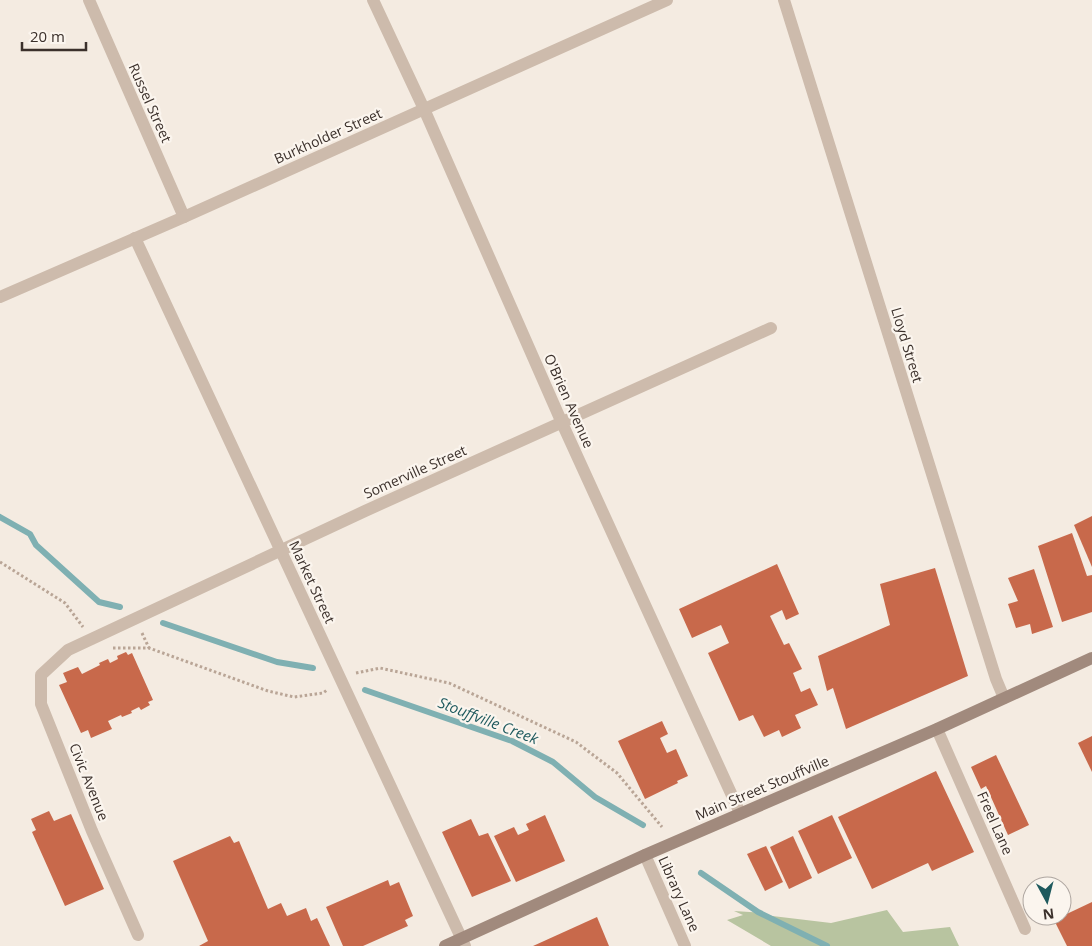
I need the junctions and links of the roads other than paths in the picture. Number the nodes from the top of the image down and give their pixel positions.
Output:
1 (89, 0) edge
2 (373, 0) edge
3 (667, 0) edge
4 (784, 0) edge
5 (424, 109) junction
6 (184, 217) junction
7 (135, 238) junction
8 (0, 297) edge
9 (771, 328) dead end
10 (562, 423) junction
11 (281, 551) junction
12 (72, 648) joint
13 (1092, 658) edge
14 (1004, 698) junction
15 (937, 729) junction
16 (740, 813) junction
17 (645, 855) junction
18 (1025, 929) dead end
19 (138, 934) dead end
20 (464, 942) edge
21 (445, 946) edge
22 (685, 946) edge

1 - 6 street, Russel Street
2 - 5 street, O'Brien Avenue
3 - 5 street, Burkholder Street
4 - 14 street, Lloyd Street
5 - 6 street, Burkholder Street
5 - 10 street, O'Brien Avenue
6 - 7 street, Burkholder Street
7 - 8 street, Burkholder Street
7 - 11 street, Market Street
9 - 10 street, Somerville Street
10 - 11 street, Somerville Street
10 - 16 street, O'Brien Avenue
11 - 12 street, Somerville Street
11 - 20 street, Market Street
12 - 19 street, Civic Avenue
13 - 14 main road, Main Street Stouffville
14 - 15 main road, Main Street Stouffville
15 - 16 main road, Main Street Stouffville
15 - 18 street, Freel Lane
16 - 17 main road, Main Street Stouffville
17 - 20 main road, Main Street Stouffville
17 - 22 street, Library Lane
20 - 21 main road, Main Street Stouffville

